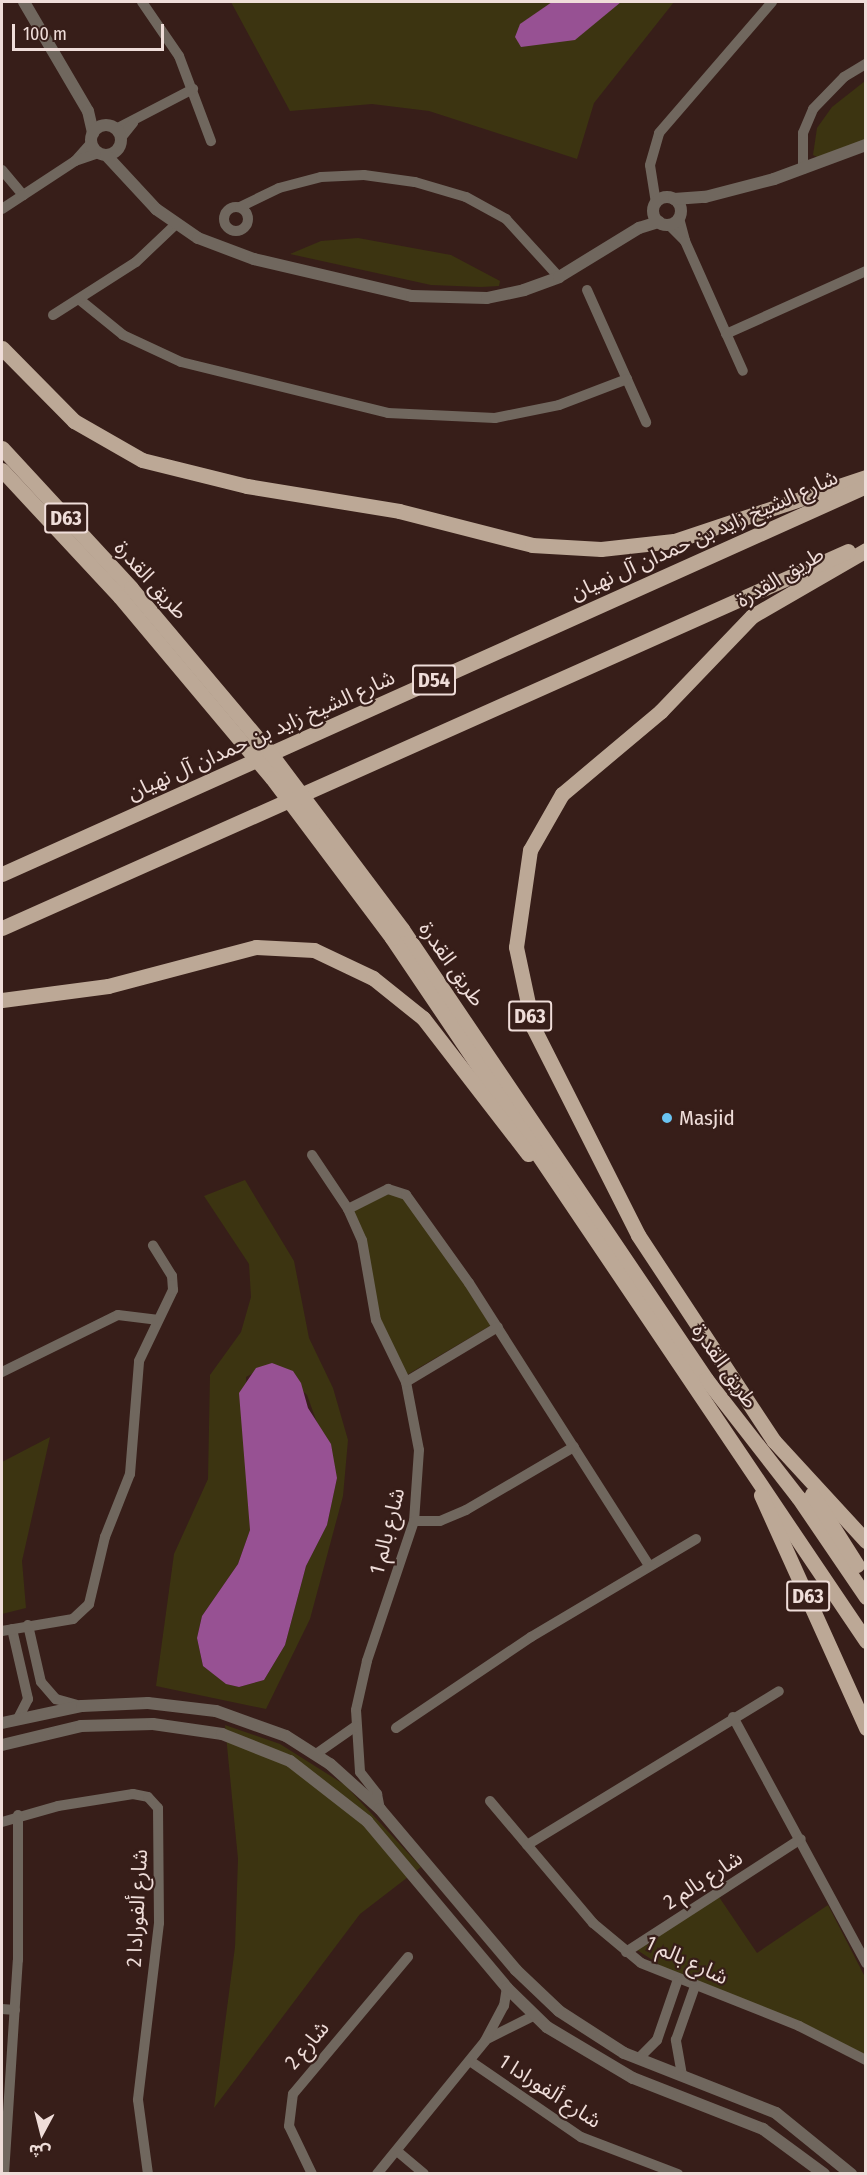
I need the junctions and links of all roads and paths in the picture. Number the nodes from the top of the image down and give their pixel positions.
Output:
1 (24, 2) edge
2 (142, 2) edge
3 (772, 2) edge
4 (866, 64) edge
5 (193, 89) junction
6 (106, 141) junction
7 (211, 141) dead end
8 (866, 145) edge
9 (803, 169) junction
10 (2, 170) edge
11 (23, 195) junction
12 (240, 207) dead end
13 (2, 209) edge
14 (667, 211) junction
15 (175, 225) junction
16 (866, 271) edge
17 (559, 277) junction
18 (587, 290) dead end
19 (80, 300) junction
20 (53, 315) dead end
21 (726, 333) junction
22 (2, 348) edge
23 (743, 371) dead end
24 (627, 379) junction
25 (646, 422) dead end
26 (2, 448) edge
27 (2, 470) edge
28 (866, 477) edge
29 (866, 486) edge
30 (866, 543) edge
31 (866, 550) edge
32 (125, 592) junction
33 (2, 874) edge
34 (2, 928) edge
35 (397, 934) junction
36 (2, 1000) edge
37 (312, 1155) dead end
38 (569, 1202) junction
39 (348, 1209) junction
40 (153, 1246) dead end
41 (157, 1320) junction
42 (498, 1327) junction
43 (2, 1372) edge
44 (406, 1382) junction
45 (774, 1441) junction
46 (574, 1447) junction
47 (748, 1465) junction
48 (414, 1521) junction
49 (696, 1539) dead end
50 (866, 1541) edge
51 (649, 1566) junction
52 (866, 1580) edge
53 (866, 1597) edge
54 (28, 1625) junction
55 (7, 1630) edge
56 (866, 1641) edge
57 (39, 1664) junction
58 (22, 1669) junction
59 (44, 1686) junction
60 (27, 1689) junction
61 (779, 1691) dead end
62 (82, 1706) junction
63 (216, 1711) junction
64 (734, 1717) junction
65 (18, 1719) junction
66 (130, 1723) junction
67 (2, 1724) edge
68 (356, 1726) junction
69 (396, 1728) dead end
70 (866, 1728) edge
71 (2, 1745) edge
72 (316, 1754) junction
73 (490, 1801) dead end
74 (380, 1809) junction
75 (18, 1815) junction
76 (2, 1822) edge
77 (801, 1839) junction
78 (527, 1845) junction
79 (397, 1855) junction
80 (442, 1877) junction
81 (626, 1952) junction
82 (408, 1957) dead end
83 (866, 1963) edge
84 (677, 1982) junction
85 (507, 1988) junction
86 (694, 1989) junction
87 (669, 2006) junction
88 (2, 2010) edge
89 (15, 2010) junction
90 (684, 2011) junction
91 (500, 2014) junction
92 (533, 2016) junction
93 (511, 2023) junction
94 (659, 2036) junction
95 (676, 2040) junction
96 (485, 2041) junction
97 (638, 2059) junction
98 (866, 2060) edge
99 (471, 2061) junction
100 (682, 2075) junction
101 (397, 2151) junction
102 (4, 2174) edge
103 (148, 2174) edge
104 (312, 2174) edge
105 (377, 2174) edge
106 (424, 2174) edge
107 (678, 2174) edge
108 (824, 2174) edge
109 (851, 2174) edge

1 - 6 street
2 - 5 street
3 - 14 street
4 - 9 street
5 - 6 street
5 - 7 street
6 - 11 street
6 - 15 street
8 - 9 street
9 - 14 street
10 - 11 street
11 - 13 street
12 - 17 street
14 - 17 street
14 - 21 street
15 - 17 street
15 - 19 street
16 - 21 street
18 - 24 street
19 - 20 street
19 - 24 street
21 - 23 street
22 - 28 main road
24 - 25 street
26 - 32 main road, طريق القدرة / D63
27 - 32 main road, طريق القدرة / D63
29 - 33 main road, شارع الشيخ زايد بن حمدان آل نهيان / D54
30 - 34 main road, D54
31 - 45 main road, طريق القدرة / D63
32 - 35 main road, طريق القدرة / D63, bridge
35 - 38 main road, طريق القدرة / D63
35 - 53 main road, طريق القدرة / D63
36 - 38 main road
37 - 39 street, شارع بالم 1
38 - 47 main road, طريق القدرة / D63
39 - 42 street
39 - 44 street, شارع بالم 1
40 - 41 street
41 - 43 street
41 - 54 street
42 - 44 street
42 - 46 street
44 - 48 street, شارع بالم 1
45 - 50 main road, طريق القدرة / D63
45 - 52 main road
46 - 48 street
46 - 51 street
47 - 56 main road, طريق القدرة / D63
47 - 70 main road, طريق القدرة / D63
48 - 68 street, شارع بالم 1
49 - 51 street
51 - 69 street
54 - 55 street
54 - 57 street
55 - 58 street
57 - 58 street
57 - 59 street
58 - 60 street
59 - 60 street
59 - 62 street
60 - 65 street
61 - 64 street
62 - 63 street
62 - 65 street
63 - 66 street
63 - 72 street
64 - 77 street
64 - 78 street
65 - 67 street
66 - 71 street
66 - 79 street
68 - 72 street
68 - 74 street, شارع بالم 1
72 - 74 street
73 - 78 street, شارع بالم 1
74 - 80 street
75 - 76 street, شارع ألفورادا 2
75 - 89 street
75 - 103 street, شارع ألفورادا 2
77 - 81 street, شارع بالم 2
77 - 83 street
78 - 81 street, شارع بالم 1
79 - 80 street
79 - 85 street
80 - 97 street
81 - 84 street, شارع بالم 1
82 - 104 street, شارع 2
84 - 86 street, شارع بالم 1
84 - 87 street
85 - 91 street, شارع ألفورادا 1
85 - 92 street
86 - 90 street
86 - 98 street, شارع بالم 1
87 - 90 street
87 - 94 street
88 - 89 street
89 - 102 street
90 - 95 street
91 - 93 street
91 - 96 street, شارع ألفورادا 1
92 - 93 street, شارع ألفورادا 1
92 - 108 street
93 - 96 street, شارع ألفورادا 1
94 - 95 street
94 - 97 street
95 - 100 street
96 - 99 street, شارع ألفورادا 1
97 - 100 street
99 - 101 street, شارع ألفورادا 1
99 - 107 street, شارع ألفورادا 1
100 - 109 street
101 - 105 street, شارع ألفورادا 1
101 - 106 street

